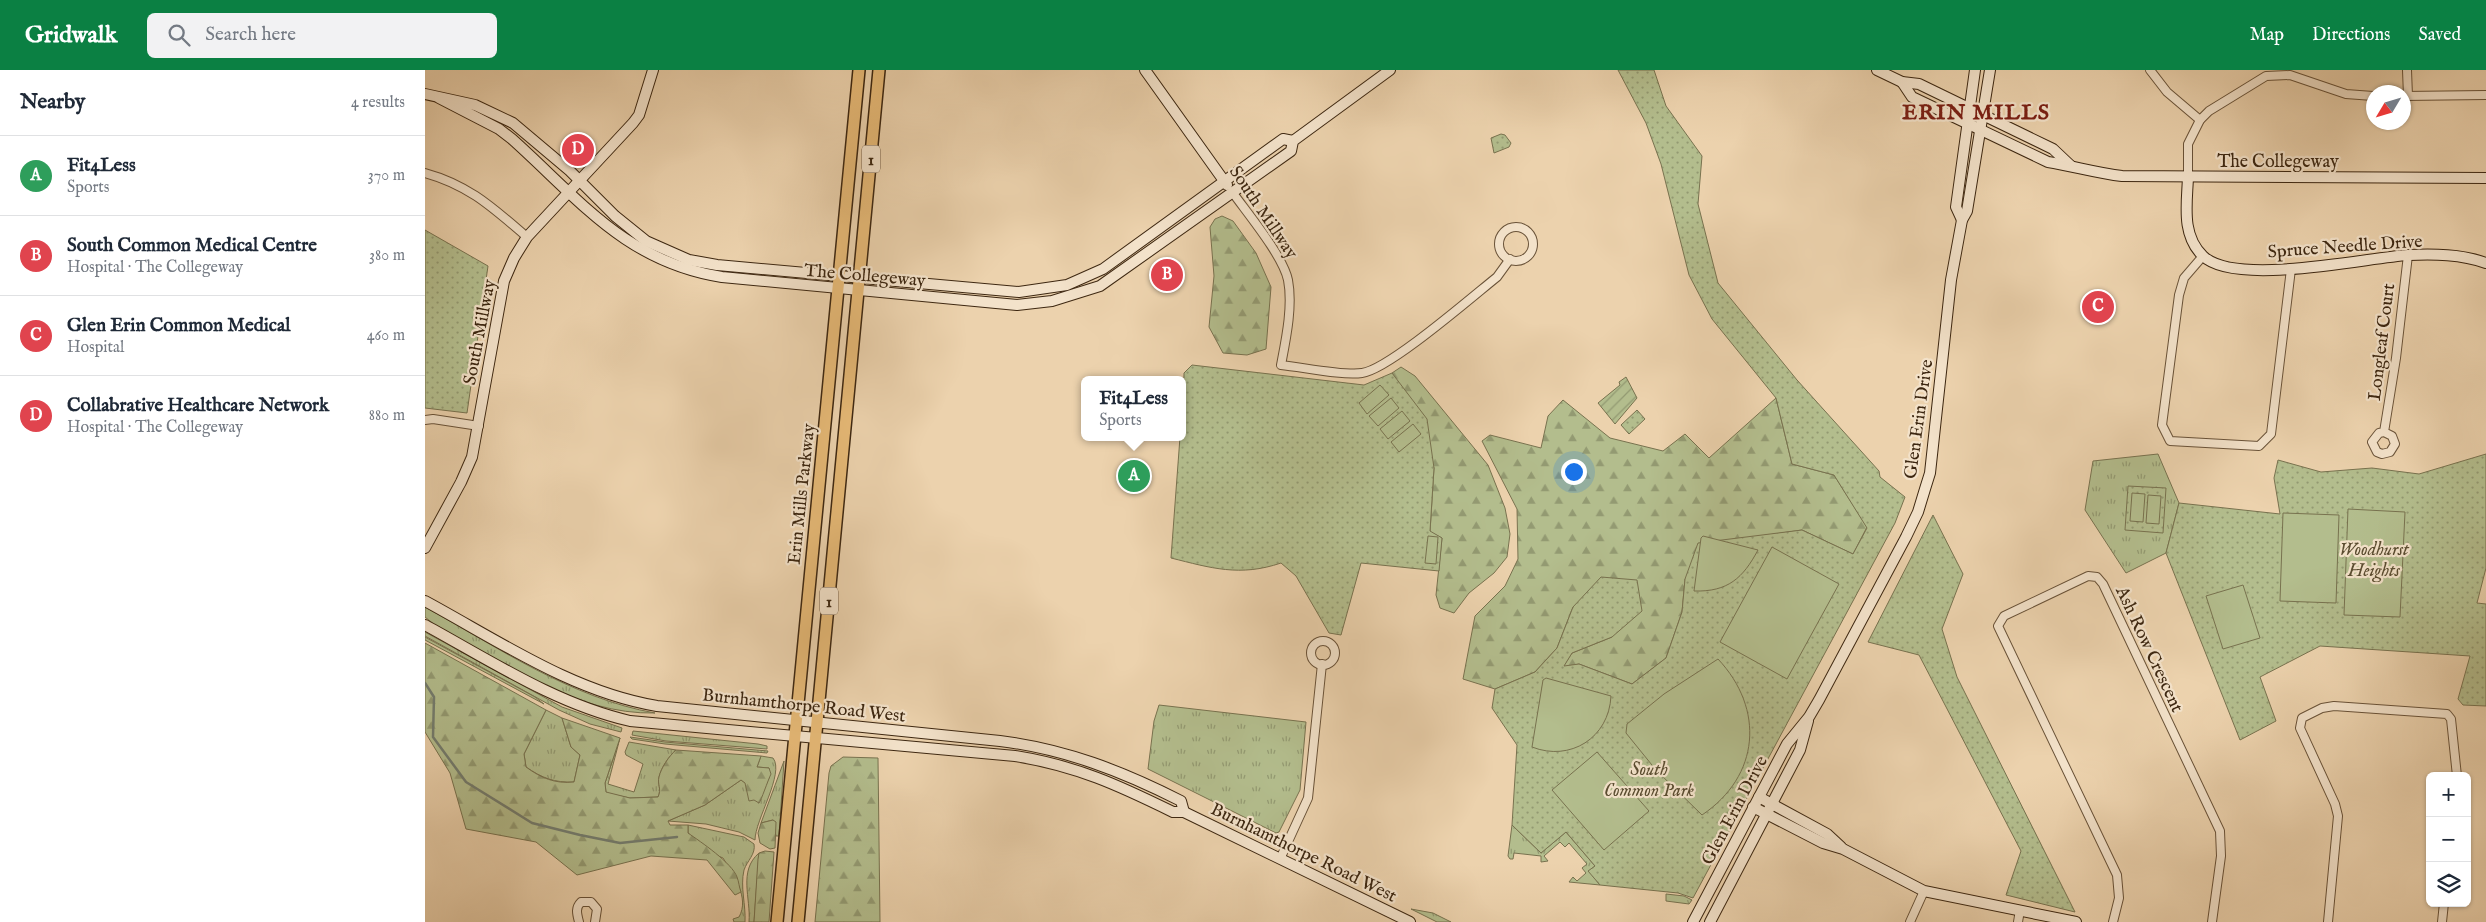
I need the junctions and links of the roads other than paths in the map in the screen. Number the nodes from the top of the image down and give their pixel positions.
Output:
1 (653, 70) edge
2 (859, 70) edge
3 (879, 70) edge
4 (1145, 70) edge
5 (1390, 70) edge
6 (1877, 70) edge
7 (1975, 70) edge
8 (1989, 70) edge
9 (2150, 70) edge
10 (2407, 70) edge
11 (2265, 73) edge
12 (1902, 82) junction
13 (2406, 85) edge
14 (425, 94) edge
15 (2366, 95) edge
16 (2486, 95) edge
17 (2411, 96) edge
18 (439, 98) junction
19 (1969, 108) junction
20 (1984, 116) junction
21 (2200, 120) junction
22 (1967, 123) junction
23 (1981, 130) junction
24 (1293, 141) junction
25 (2071, 166) junction
26 (425, 173) edge
27 (2187, 177) junction
28 (2486, 178) edge
29 (579, 181) junction
30 (1224, 181) junction
31 (569, 192) junction
32 (1233, 193) junction
33 (1962, 220) junction
34 (527, 237) junction
35 (2407, 255) junction
36 (2203, 256) junction
37 (1509, 260) junction
38 (2486, 263) edge
39 (2291, 270) junction
40 (839, 276) junction
41 (859, 278) junction
42 (838, 289) junction
43 (858, 290) junction
44 (425, 420) edge
45 (479, 426) junction
46 (2384, 432) dead end
47 (425, 548) edge
48 (425, 601) edge
49 (425, 625) edge
50 (1322, 664) dead end
51 (1809, 717) junction
52 (796, 720) junction
53 (817, 722) junction
54 (795, 737) junction
55 (815, 738) junction
56 (2457, 772) edge
57 (1759, 797) junction
58 (1772, 804) junction
59 (1753, 807) junction
60 (1183, 812) junction
61 (1766, 814) junction
62 (1843, 849) junction
63 (1281, 857) junction
64 (1924, 891) junction
65 (2444, 907) edge
66 (2020, 910) junction
67 (579, 922) edge
68 (595, 922) edge
69 (777, 922) edge
70 (798, 922) edge
71 (1410, 922) edge
72 (1693, 922) edge
73 (1710, 922) edge
74 (1910, 922) edge
75 (2018, 922) edge
76 (2076, 922) edge
77 (2113, 922) edge
78 (2212, 922) edge
79 (2328, 922) edge
80 (2442, 922) edge

1 - 29 street, South Millway
2 - 40 main road, Erin Mills Parkway / 1
3 - 41 main road, Erin Mills Parkway / 1
4 - 30 street, South Millway
5 - 24 street, The Collegeway
6 - 12 street, The Collegeway
7 - 19 street, Glen Erin Drive
8 - 20 street, Glen Erin Drive
9 - 21 street
10 - 13 street
11 - 15 street
11 - 21 street
12 - 19 street, The Collegeway
12 - 22 street, The Collegeway
14 - 18 street, The Collegeway
16 - 17 street
18 - 29 street, The Collegeway
18 - 31 street, The Collegeway
19 - 20 street, The Collegeway
19 - 22 street, Glen Erin Drive
20 - 23 street, Glen Erin Drive
20 - 25 street, The Collegeway
21 - 27 street
22 - 23 street, The Collegeway
22 - 33 street, Glen Erin Drive
23 - 25 street, The Collegeway
23 - 33 street, Glen Erin Drive
24 - 30 street, The Collegeway
24 - 32 street, The Collegeway
25 - 27 street, The Collegeway
26 - 34 street
27 - 28 street, The Collegeway
27 - 36 street
29 - 31 street, South Millway
29 - 40 street, The Collegeway
30 - 32 street, South Millway
30 - 41 street, The Collegeway
31 - 34 street, South Millway
31 - 42 street, The Collegeway
32 - 37 street, South Millway
32 - 43 street, The Collegeway
33 - 51 street, Glen Erin Drive
34 - 45 street, South Millway
35 - 38 street, Spruce Needle Drive
35 - 39 street, Spruce Needle Drive
35 - 46 street, Longleaf Court
36 - 39 street, Spruce Needle Drive
36 - 39 street
37 - 37 street
40 - 41 street, The Collegeway
40 - 42 main road, Erin Mills Parkway / 1
41 - 43 main road, Erin Mills Parkway / 1
42 - 43 street, The Collegeway
42 - 52 main road, Erin Mills Parkway / 1
43 - 53 main road, Erin Mills Parkway / 1
44 - 45 street
45 - 47 street, South Millway
48 - 52 street, Burnhamthorpe Road West
49 - 54 street, Burnhamthorpe Road West
50 - 63 street
51 - 57 street, Glen Erin Drive
51 - 58 street, Glen Erin Drive
52 - 53 street, Burnhamthorpe Road West
52 - 54 main road, Erin Mills Parkway / 1
53 - 55 main road, Erin Mills Parkway / 1
53 - 60 street, Burnhamthorpe Road West
54 - 55 street, Burnhamthorpe Road West
54 - 69 main road, Erin Mills Parkway / 1
55 - 60 street, Burnhamthorpe Road West
55 - 70 main road, Erin Mills Parkway / 1
56 - 79 street
57 - 58 street
57 - 59 street, Glen Erin Drive
58 - 61 street, Glen Erin Drive
58 - 62 street
59 - 61 street
59 - 72 street, Glen Erin Drive
60 - 63 street, Burnhamthorpe Road West
61 - 62 street
61 - 73 street, Glen Erin Drive
62 - 64 street
63 - 71 street, Burnhamthorpe Road West
64 - 66 street
64 - 74 street
65 - 80 street
66 - 75 street
66 - 76 street
67 - 68 street
77 - 78 street, Ash Row Crescent

